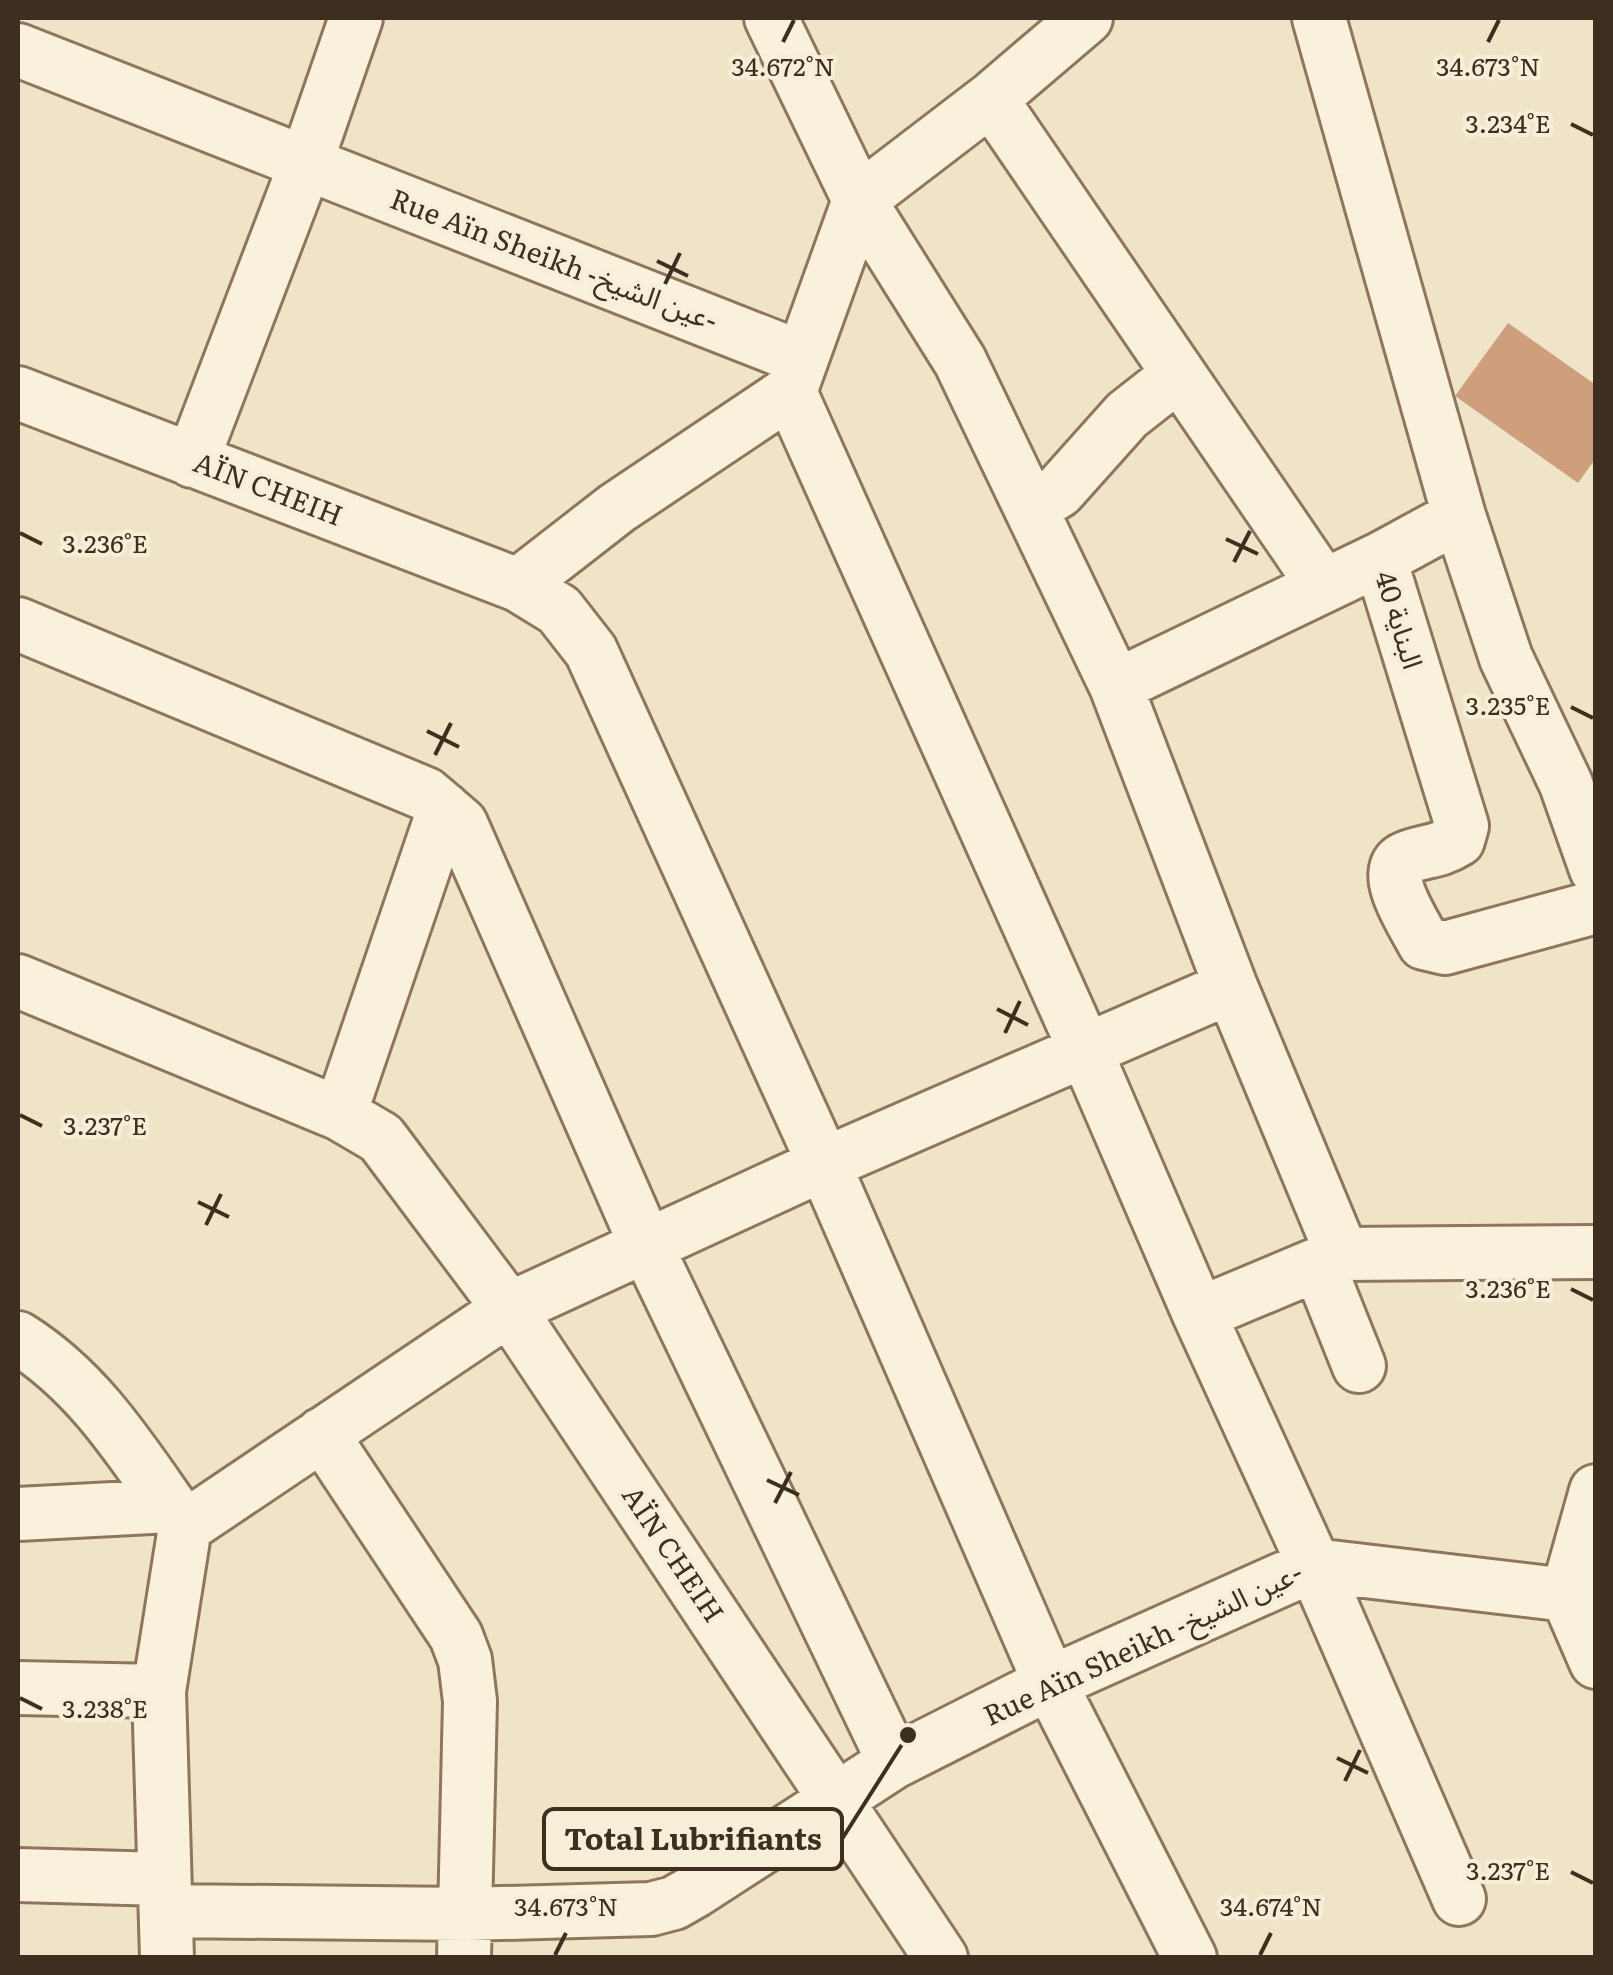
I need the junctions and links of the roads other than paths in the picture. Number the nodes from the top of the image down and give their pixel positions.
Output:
1 (356, 18) edge
2 (771, 18) edge
3 (1086, 18) edge
4 (1319, 18) edge
5 (18, 50) edge
6 (991, 99) junction
7 (306, 163) junction
8 (860, 200) junction
9 (1178, 374) junction
10 (796, 375) junction
11 (18, 394) edge
12 (192, 461) junction
13 (1031, 509) junction
14 (1459, 516) junction
15 (1380, 559) junction
16 (1323, 584) junction
17 (518, 585) junction
18 (18, 624) edge
19 (1116, 686) junction
20 (444, 808) junction
21 (1596, 869) edge
22 (1596, 906) edge
23 (18, 981) edge
24 (1232, 988) junction
25 (1086, 1052) junction
26 (340, 1114) junction
27 (824, 1164) junction
28 (646, 1244) junction
29 (1596, 1252) edge
30 (1330, 1260) junction
31 (509, 1309) junction
32 (1199, 1314) junction
33 (18, 1338) edge
34 (1359, 1366) dead end
35 (322, 1434) junction
36 (1596, 1492) edge
37 (18, 1514) edge
38 (178, 1516) junction
39 (1314, 1566) junction
40 (1567, 1595) junction
41 (1596, 1662) edge
42 (1050, 1682) junction
43 (18, 1688) edge
44 (159, 1691) junction
45 (894, 1762) junction
46 (838, 1799) junction
47 (18, 1875) edge
48 (1459, 1899) dead end
49 (166, 1916) edge
50 (466, 1936) edge
51 (941, 1958) edge
52 (1190, 1958) edge

1 - 7 street
2 - 8 street
3 - 6 street
4 - 14 street
5 - 7 street, Rue Aïn Sheikh -عين الشيخ-
6 - 8 street
6 - 9 street
7 - 10 street, Rue Aïn Sheikh -عين الشيخ-
7 - 12 street
8 - 10 street
8 - 13 street
9 - 13 street
9 - 16 street
10 - 17 street
10 - 25 street
11 - 12 street, AÏN CHEIH
12 - 17 street, AÏN CHEIH
13 - 19 street
14 - 15 street
14 - 21 street
15 - 16 street, البناية 40
15 - 22 street, البناية 40
16 - 19 street, البناية 40
17 - 27 street, AÏN CHEIH
18 - 20 street
19 - 24 street
20 - 26 street
20 - 28 street
23 - 26 street, AÏN CHEIH
24 - 25 street
24 - 30 street
25 - 27 street
25 - 32 street
26 - 31 street, AÏN CHEIH
27 - 28 street
27 - 42 street, AÏN CHEIH
28 - 31 street
28 - 45 street
29 - 30 street
30 - 32 street
30 - 34 street
31 - 35 street
31 - 46 street, AÏN CHEIH
32 - 39 street
33 - 38 street
35 - 38 street
35 - 50 street
36 - 40 street
37 - 38 street
38 - 44 street
39 - 40 street, Rue Aïn Sheikh -عين الشيخ-
39 - 42 street, Rue Aïn Sheikh -عين الشيخ-
39 - 48 street
40 - 41 street
42 - 45 street, Rue Aïn Sheikh -عين الشيخ-
42 - 52 street, AÏN CHEIH
43 - 44 street
44 - 49 street
45 - 46 street, Rue Aïn Sheikh -عين الشيخ-
46 - 50 street, Rue Aïn Sheikh -عين الشيخ-
46 - 51 street
47 - 49 street, Rue Aïn Sheikh -عين الشيخ-
49 - 50 street, Rue Aïn Sheikh -عين الشيخ-

